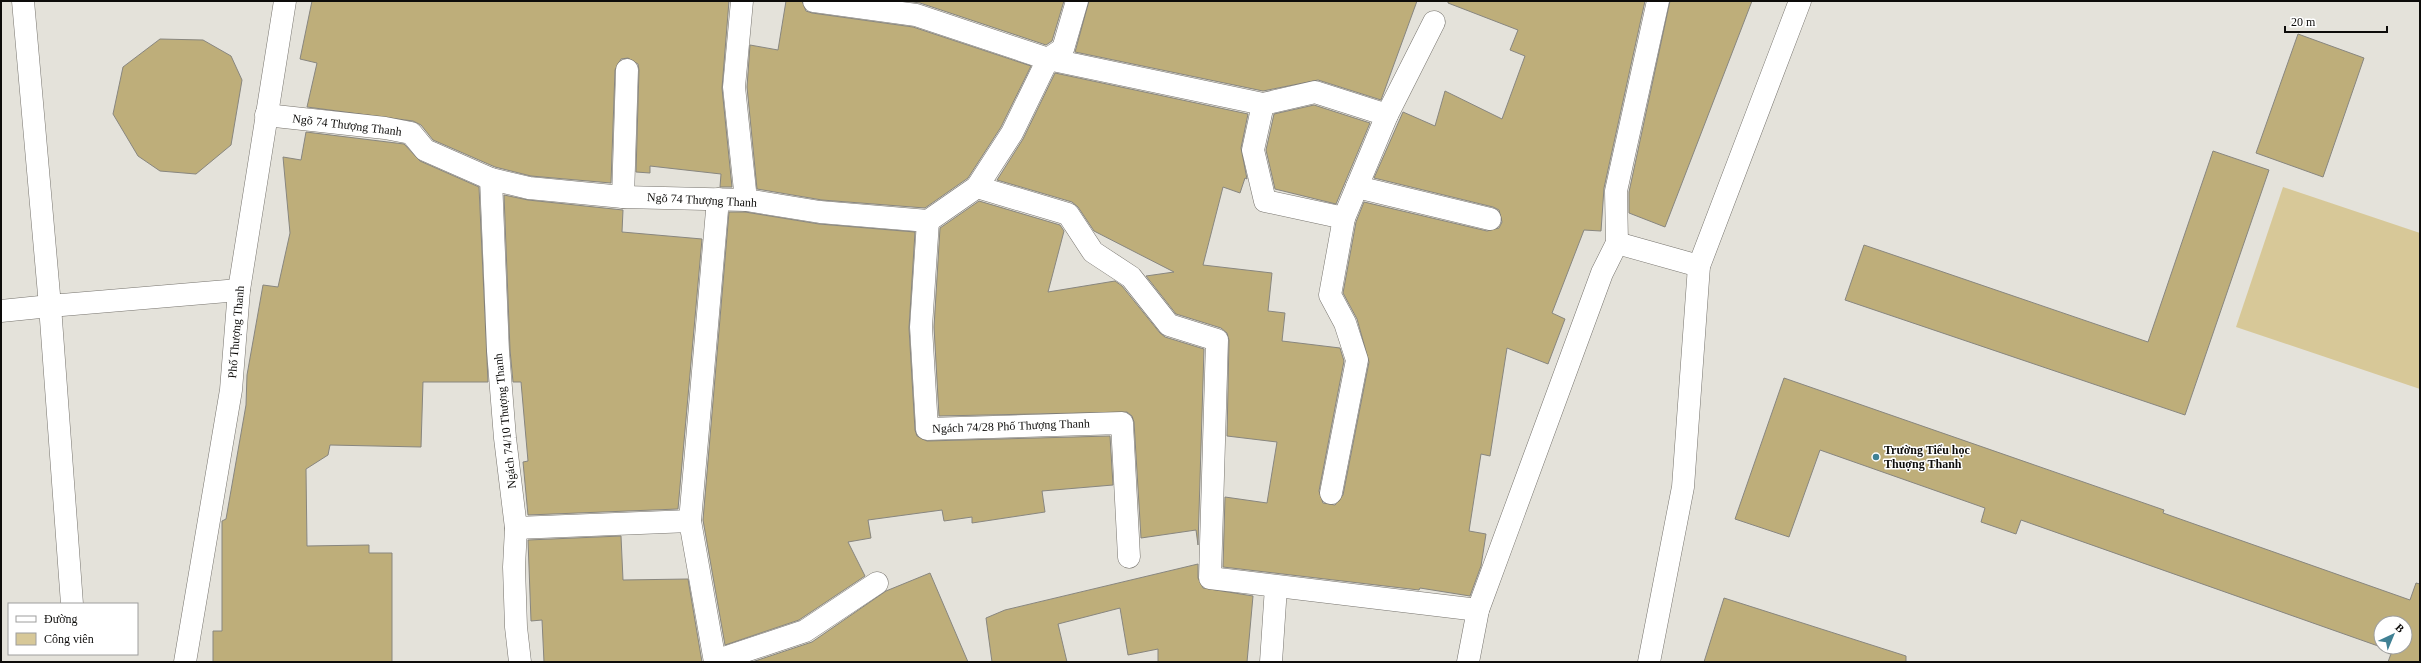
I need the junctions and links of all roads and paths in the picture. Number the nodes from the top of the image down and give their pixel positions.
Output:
1 (23, 1) edge
2 (285, 1) edge
3 (742, 1) edge
4 (814, 1) edge
5 (1077, 1) edge
6 (1658, 1) edge
7 (1800, 1) edge
8 (1434, 22) dead end
9 (1048, 59) junction
10 (627, 70) dead end
11 (1263, 104) junction
12 (266, 115) junction
13 (1386, 115) junction
14 (491, 180) junction
15 (977, 187) junction
16 (1357, 188) junction
17 (623, 198) junction
18 (718, 199) junction
19 (746, 200) junction
20 (1344, 218) junction
21 (1490, 219) dead end
22 (928, 221) junction
23 (1617, 243) junction
24 (1699, 266) junction
25 (239, 290) junction
26 (50, 306) junction
27 (1, 311) edge
28 (1331, 493) dead end
29 (690, 521) junction
30 (516, 528) junction
31 (1130, 557) dead end
32 (877, 583) dead end
33 (1276, 588) junction
34 (72, 603) edge
35 (1478, 610) junction
36 (715, 661) edge
37 (185, 662) edge
38 (520, 662) edge
39 (1271, 662) edge
40 (1468, 662) edge
41 (1649, 662) edge

1 - 26 street
2 - 12 street, Phố Thượng Thanh
3 - 19 street
4 - 9 street
5 - 9 street
6 - 23 street
7 - 24 street
8 - 13 street
9 - 11 street
9 - 15 street
10 - 17 street
11 - 13 street
11 - 20 street
12 - 14 street, Ngõ 74 Thượng Thanh
12 - 25 street, Phố Thượng Thanh
13 - 16 street
14 - 17 street, Ngõ 74 Thượng Thanh
14 - 30 street, Ngách 74/10 Thượng Thanh
15 - 22 street
15 - 33 street
16 - 20 street
16 - 21 street
17 - 18 street, Ngõ 74 Thượng Thanh
18 - 19 street, Ngõ 74 Thượng Thanh
18 - 29 street
19 - 22 street, Ngõ 74 Thượng Thanh
20 - 28 street
22 - 31 street, Ngách 74/28 Phố Thượng Thanh
23 - 24 street
23 - 35 street
24 - 41 street
25 - 26 street
25 - 37 street, Phố Thượng Thanh
26 - 27 street
26 - 34 street
29 - 30 street
29 - 36 street
30 - 38 street, Ngách 74/10 Thượng Thanh
32 - 36 street
33 - 35 street
33 - 39 street
35 - 40 street

